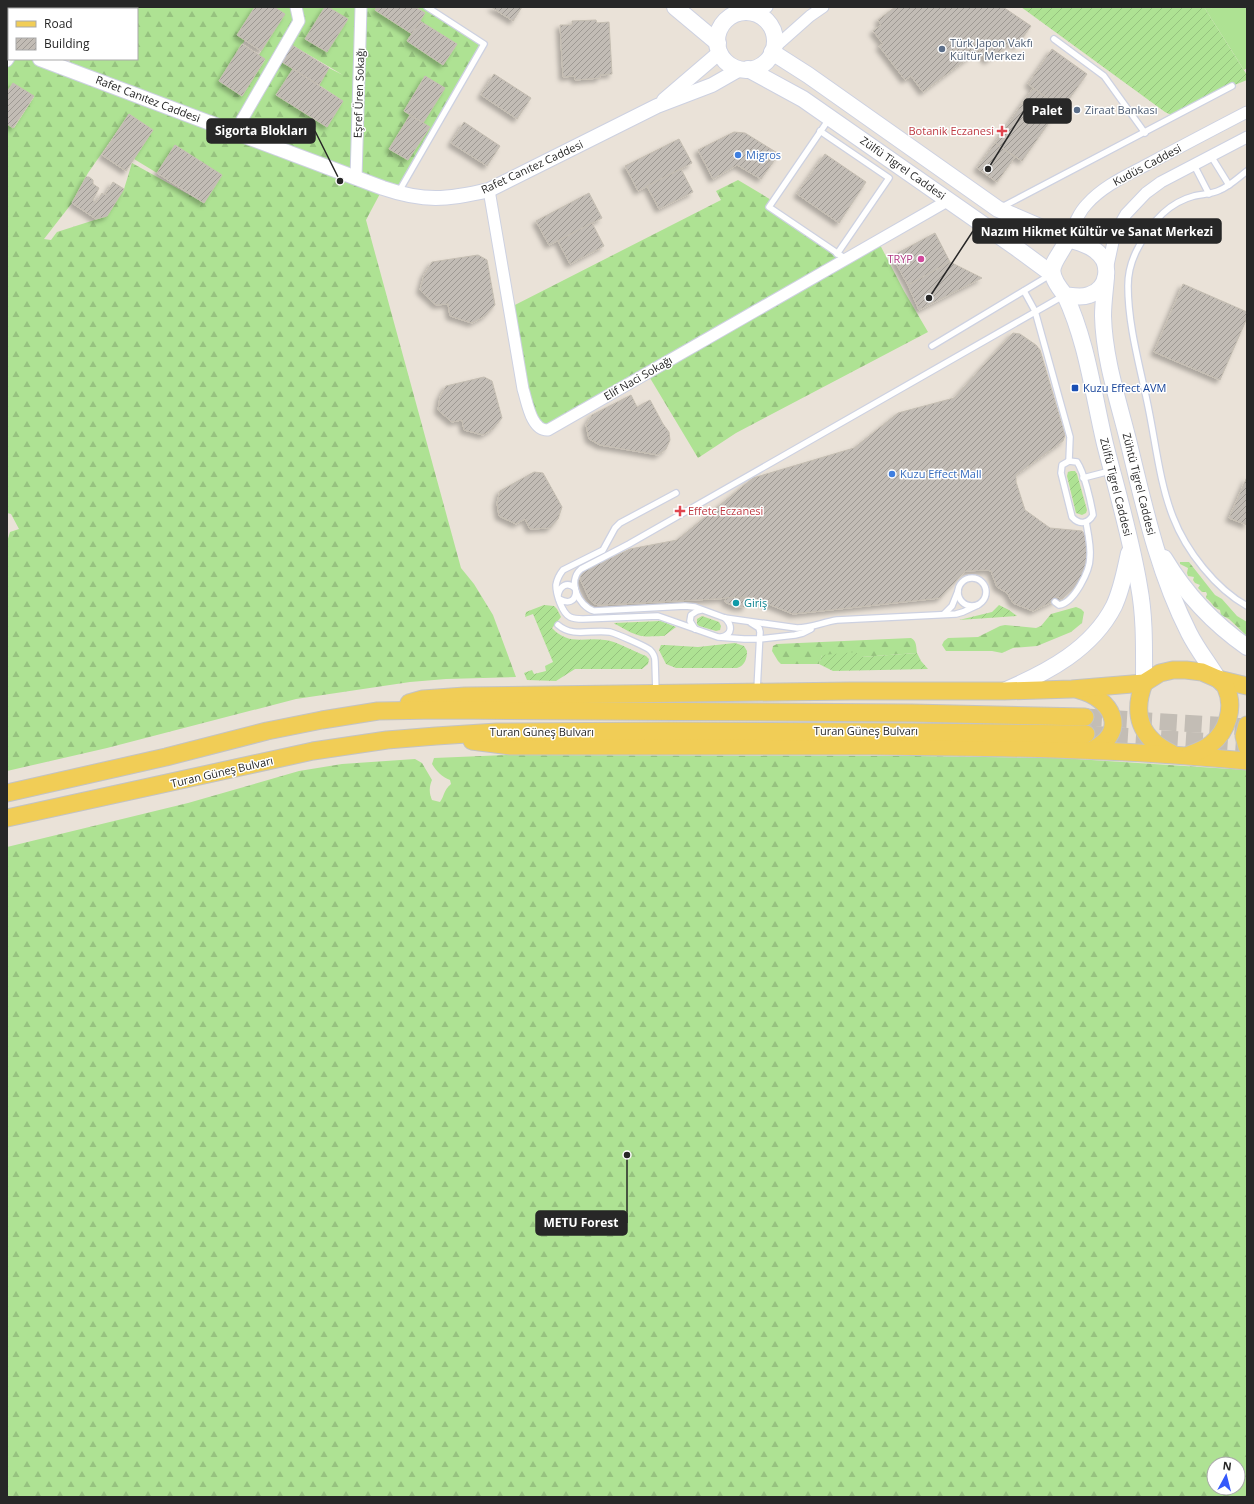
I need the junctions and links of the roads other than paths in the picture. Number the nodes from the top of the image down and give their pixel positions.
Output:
1 (296, 7) edge
2 (360, 7) edge
3 (427, 7) edge
4 (675, 7) edge
5 (823, 7) edge
6 (749, 10) edge
7 (1054, 39) dead end
8 (719, 48) junction
9 (773, 50) junction
10 (43, 60) edge
11 (744, 69) junction
12 (1232, 86) dead end
13 (657, 106) junction
14 (1247, 112) edge
15 (830, 117) junction
16 (235, 132) junction
17 (820, 132) junction
18 (1145, 133) junction
19 (1247, 137) edge
20 (1211, 156) junction
21 (1194, 165) junction
22 (1247, 171) edge
23 (356, 178) junction
24 (1229, 185) junction
25 (488, 190) junction
26 (398, 193) junction
27 (1209, 194) junction
28 (949, 200) junction
29 (998, 209) junction
30 (1068, 239) junction
31 (842, 256) junction
32 (1052, 274) junction
33 (1106, 277) junction
34 (1024, 291) junction
35 (1065, 295) junction
36 (1035, 311) junction
37 (932, 346) dead end
38 (1069, 461) junction
39 (1112, 470) junction
40 (1083, 478) junction
41 (676, 493) dead end
42 (1086, 522) junction
43 (1153, 541) junction
44 (1130, 546) junction
45 (576, 590) junction
46 (958, 591) junction
47 (559, 597) junction
48 (1055, 602) dead end
49 (978, 605) junction
50 (1247, 606) edge
51 (702, 610) junction
52 (944, 615) junction
53 (725, 618) junction
54 (747, 621) junction
55 (558, 625) dead end
56 (819, 625) junction
57 (696, 629) junction
58 (722, 637) junction
59 (759, 639) junction
60 (1247, 647) edge
61 (1218, 679) junction
62 (1144, 683) junction
63 (1247, 686) edge
64 (1072, 688) junction
65 (1004, 691) junction
66 (757, 692) junction
67 (656, 693) junction
68 (378, 711) junction
69 (1085, 716) tunnel mouth
70 (1247, 724) edge
71 (1086, 734) tunnel mouth
72 (436, 736) junction
73 (1247, 748) edge
74 (1094, 750) junction
75 (1180, 754) junction
76 (1247, 761) edge
77 (7, 793) edge
78 (7, 818) edge

1 - 16 street
2 - 23 street, Eşref Üren Sokağı
3 - 26 lane
4 - 8 main road
5 - 9 street
6 - 8 main road
6 - 9 main road
7 - 18 lane
8 - 11 main road
8 - 13 street, Rafet Canıtez Caddesi
9 - 11 main road
9 - 29 main road, Zülfü Tigrel Caddesi
10 - 16 street, Rafet Canıtez Caddesi
11 - 13 street, Rafet Canıtez Caddesi
11 - 15 main road, Zülfü Tigrel Caddesi
12 - 18 lane
13 - 25 street, Rafet Canıtez Caddesi
14 - 30 street, Kudüs Caddesi
15 - 17 lane
15 - 28 main road, Zülfü Tigrel Caddesi
16 - 23 street, Rafet Canıtez Caddesi
17 - 31 lane
17 - 31 lane
18 - 29 lane
19 - 20 street, Kudüs Caddesi
20 - 21 street, Kudüs Caddesi
20 - 24 lane
21 - 27 lane
21 - 33 street, Kudüs Caddesi
22 - 24 lane
23 - 26 street, Rafet Canıtez Caddesi
24 - 27 lane
25 - 26 street, Rafet Canıtez Caddesi
25 - 31 street, Elif Naci Sokağı
27 - 50 lane
28 - 31 street, Elif Naci Sokağı
28 - 32 main road, Zülfü Tigrel Caddesi
29 - 30 main road, Zülfü Tigrel Caddesi
30 - 32 main road
30 - 33 main road
32 - 34 lane
32 - 35 main road
33 - 35 main road
33 - 43 main road, Zühtü Tigrel Caddesi
34 - 36 lane
34 - 37 lane
35 - 36 lane
35 - 39 main road, Zülfü Tigrel Caddesi
36 - 38 lane
36 - 45 lane
38 - 40 lane
38 - 42 lane
39 - 40 lane
39 - 44 main road, Zülfü Tigrel Caddesi
40 - 42 lane
41 - 47 lane
42 - 48 lane
43 - 60 main road
43 - 61 main road, Zühtü Tigrel Caddesi
44 - 62 main road, Zülfü Tigrel Caddesi
44 - 65 main road
45 - 47 lane
45 - 47 lane
45 - 51 lane
46 - 49 lane
46 - 49 lane
46 - 52 lane
47 - 57 lane
49 - 52 lane
51 - 53 lane
51 - 57 lane
52 - 56 lane
53 - 54 lane
53 - 58 lane
54 - 56 lane
54 - 59 lane
55 - 67 lane
56 - 59 lane
57 - 58 lane
58 - 59 lane
59 - 66 lane
61 - 62 main road
61 - 63 main road
61 - 75 main road
62 - 64 main road
62 - 75 main road
64 - 65 main road
64 - 74 main road
65 - 66 main road
66 - 67 main road
67 - 68 main road
68 - 69 main road, Turan Güneş Bulvarı
68 - 77 main road, Turan Güneş Bulvarı
70 - 73 main road
71 - 72 main road, Turan Güneş Bulvarı
72 - 74 main road
72 - 78 main road, Turan Güneş Bulvarı
74 - 75 main road
75 - 76 main road

